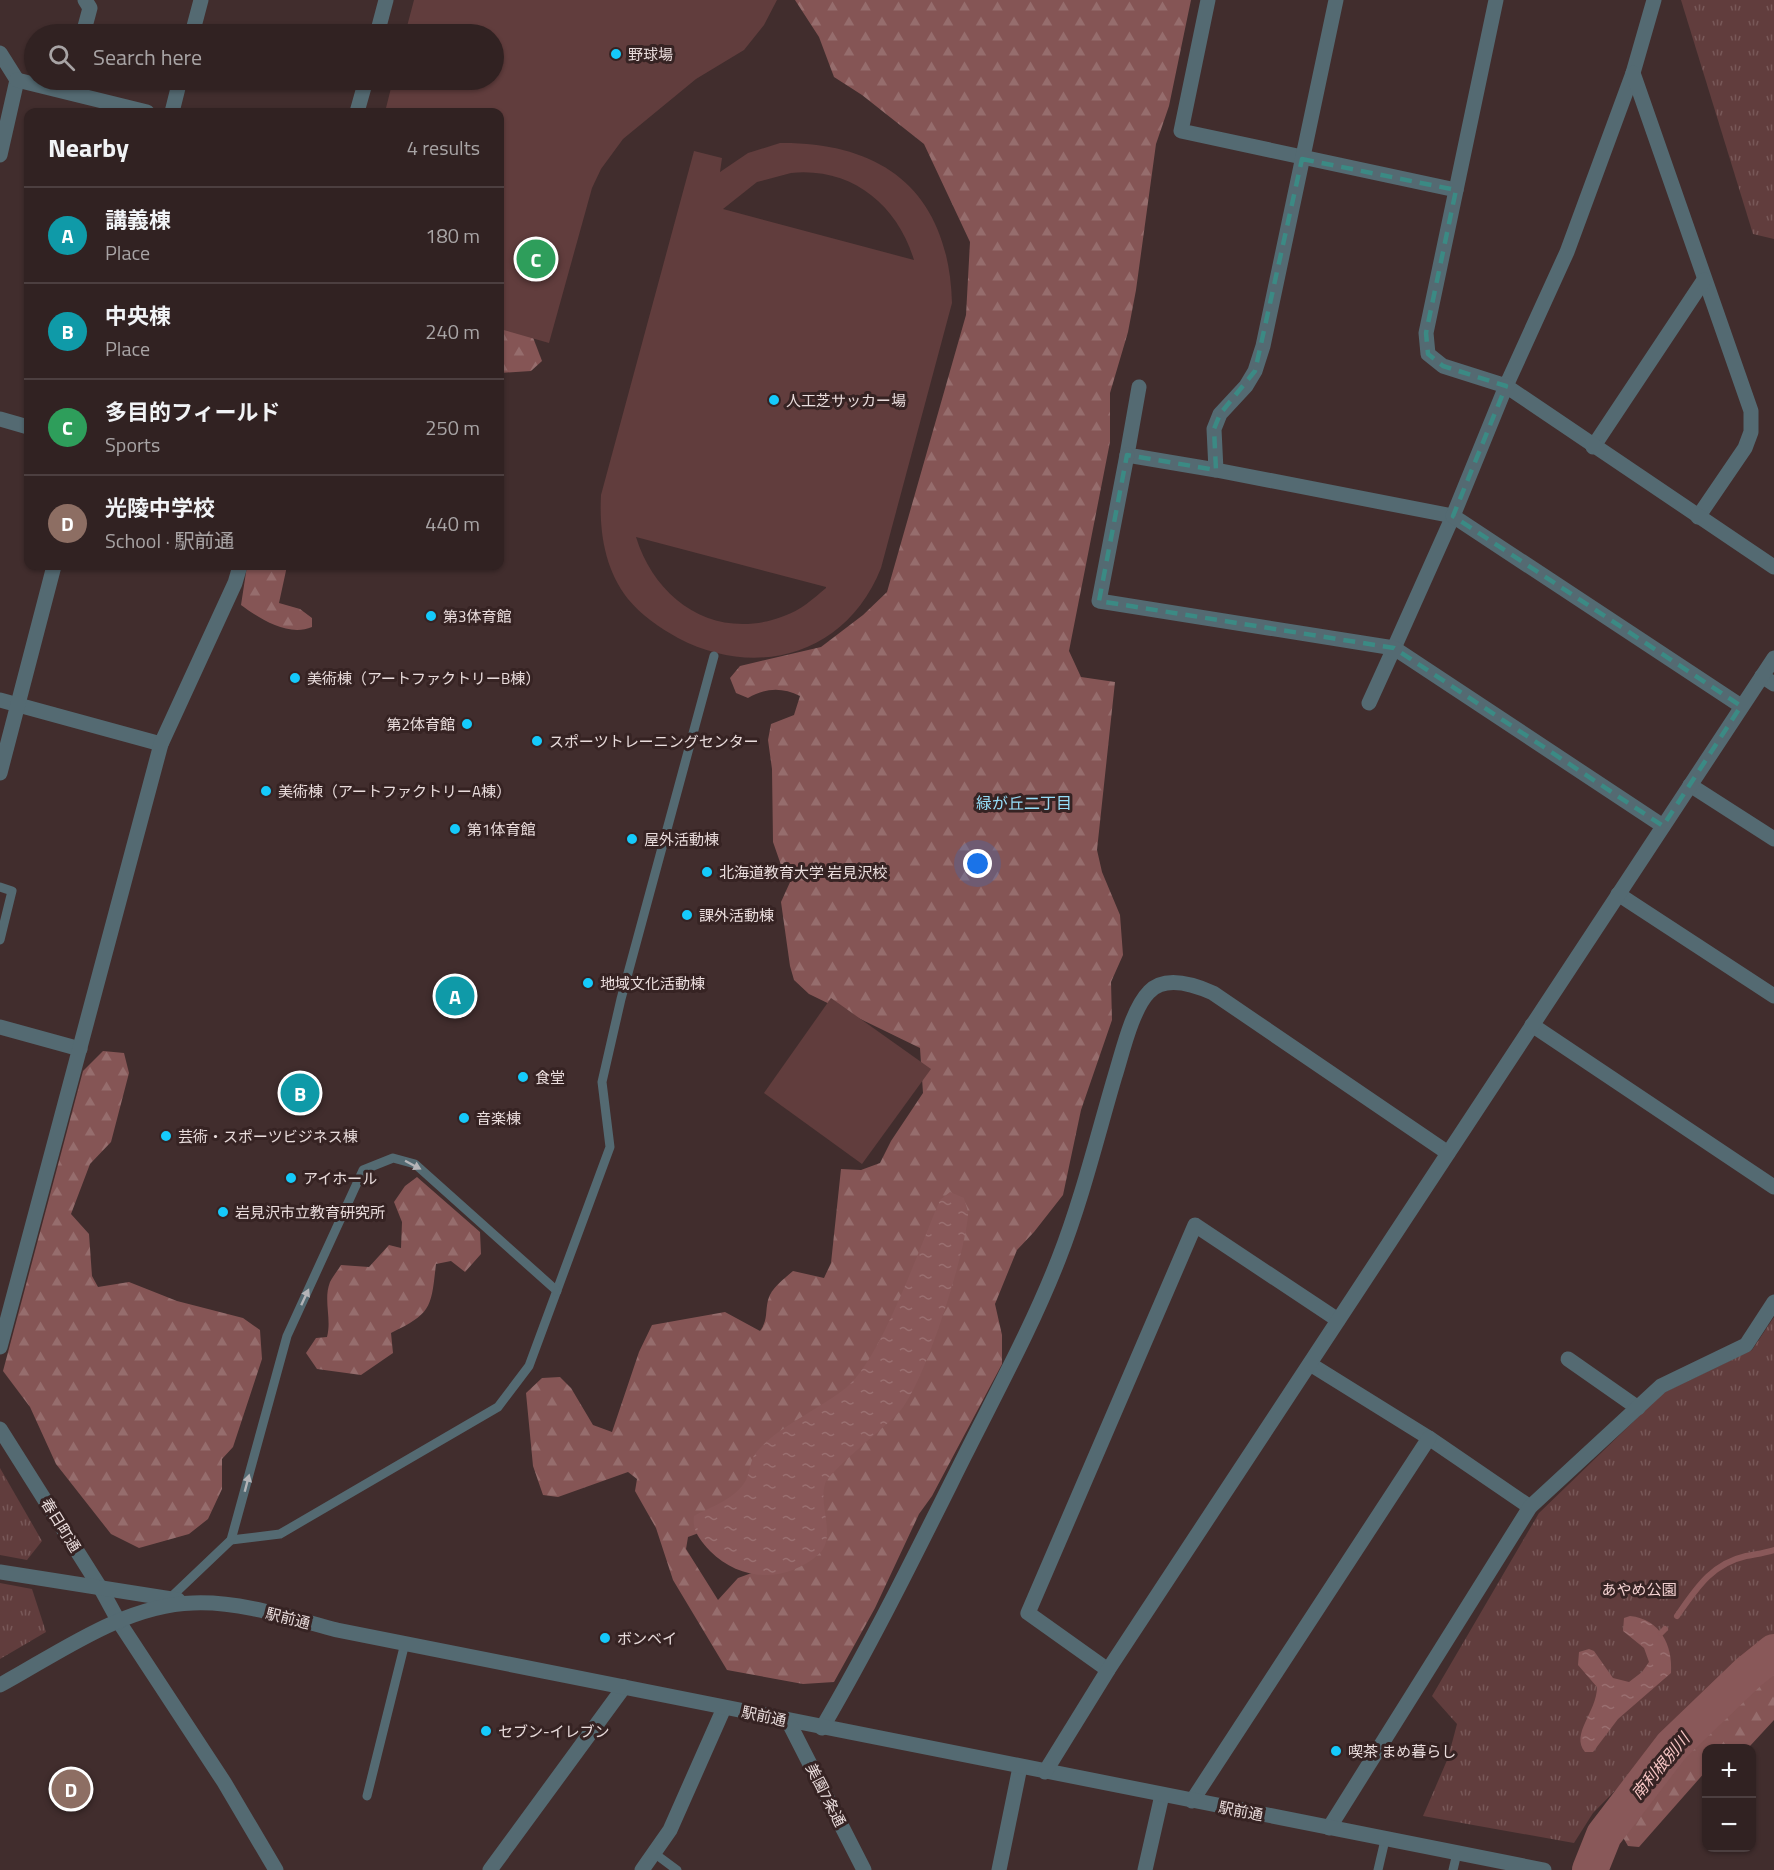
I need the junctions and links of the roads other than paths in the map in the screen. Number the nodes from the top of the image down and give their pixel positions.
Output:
1 (201, 0) edge
2 (386, 0) edge
3 (1208, 0) edge
4 (1336, 0) edge
5 (1496, 0) edge
6 (1654, 0) edge
7 (89, 3) edge
8 (85, 24) edge
9 (195, 24) edge
10 (380, 24) edge
11 (0, 53) edge
12 (1633, 73) junction
13 (17, 80) junction
14 (24, 81) edge
15 (81, 90) edge
16 (178, 90) edge
17 (363, 90) edge
18 (135, 108) edge
19 (173, 108) edge
20 (358, 108) edge
21 (1, 145) edge
22 (1302, 159) junction
23 (1456, 190) junction
24 (1704, 280) junction
25 (1506, 386) junction
26 (1140, 387) dead end
27 (0, 419) edge
28 (24, 425) edge
29 (1593, 447) junction
30 (1127, 455) junction
31 (1216, 470) junction
32 (1453, 516) junction
33 (1698, 516) junction
34 (1774, 567) edge
35 (53, 570) edge
36 (239, 570) edge
37 (1394, 648) junction
38 (714, 656) dead end
39 (1774, 658) edge
40 (1768, 680) edge
41 (0, 700) edge
42 (1369, 703) dead end
43 (18, 704) junction
44 (1741, 706) junction
45 (161, 744) junction
46 (0, 773) edge
47 (1690, 785) junction
48 (1663, 826) junction
49 (1774, 839) edge
50 (0, 887) edge
51 (1618, 894) junction
52 (0, 940) edge
53 (1774, 996) edge
54 (1532, 1025) junction
55 (0, 1027) edge
56 (80, 1050) junction
57 (1448, 1153) junction
58 (1774, 1187) edge
59 (557, 1291) junction
60 (1774, 1302) edge
61 (1338, 1320) junction
62 (0, 1347) edge
63 (1568, 1359) dead end
64 (1310, 1364) junction
65 (1638, 1408) junction
66 (0, 1429) edge
67 (1429, 1438) junction
68 (1530, 1508) junction
69 (231, 1540) junction
70 (0, 1572) edge
71 (101, 1588) junction
72 (169, 1599) junction
73 (196, 1603) junction
74 (118, 1622) junction
75 (405, 1643) junction
76 (1108, 1670) junction
77 (0, 1685) edge
78 (624, 1686) junction
79 (724, 1708) junction
80 (788, 1721) junction
81 (822, 1728) junction
82 (1020, 1767) junction
83 (1045, 1772) junction
84 (1162, 1795) junction
85 (367, 1796) dead end
86 (1192, 1801) junction
87 (1329, 1828) junction
88 (1385, 1840) junction
89 (654, 1853) junction
90 (1456, 1853) junction
91 (862, 1869) edge
92 (276, 1870) edge
93 (490, 1870) edge
94 (642, 1870) edge
95 (677, 1870) edge
96 (999, 1870) edge
97 (1145, 1870) edge
98 (1378, 1870) edge
99 (1453, 1870) edge
100 (1544, 1870) edge

1 - 9 street
2 - 10 street
3 - 22 street
4 - 22 street
5 - 23 street
6 - 12 street
7 - 8 street
11 - 13 street
12 - 24 street
12 - 25 street
13 - 14 street
13 - 21 street
15 - 18 street
16 - 19 street
17 - 20 street
22 - 23 street
22 - 31 street
23 - 25 street
24 - 29 street
24 - 33 street
25 - 29 street
25 - 32 street
26 - 30 street
27 - 28 street
29 - 33 street
30 - 31 street
30 - 37 street
31 - 32 street
32 - 37 street
32 - 44 street
33 - 34 street
35 - 43 street
36 - 45 street
37 - 42 street
37 - 48 street
38 - 59 lane
39 - 40 street
40 - 44 street
41 - 43 street
43 - 45 street
43 - 46 street
44 - 47 street
45 - 56 street
47 - 48 street
47 - 49 street
48 - 51 street
50 - 52 lane
51 - 53 street
51 - 54 street
54 - 57 street
54 - 58 street
55 - 56 street
56 - 62 street
57 - 61 street
57 - 81 street
59 - 69 lane
69 -> 59 lane
60 - 65 street
61 - 64 street
61 - 76 street
63 - 65 street
64 - 67 street
64 - 76 street
65 - 68 street
66 - 71 street, 春日町通
67 - 68 street
67 - 86 street
68 - 87 street
69 - 72 lane
70 - 71 street
71 - 72 street
71 - 74 street, 春日町通
72 - 73 street
73 - 74 street, 駅前通
73 - 75 street, 駅前通
74 - 77 street, 駅前通
74 - 92 street, 春日町通
75 - 78 street, 駅前通
75 - 85 lane
76 - 83 street
78 - 79 street, 駅前通
78 - 93 street
79 - 80 street, 駅前通
79 - 89 street
80 - 81 street, 駅前通
80 - 91 street, 美園7条通
81 - 82 street, 駅前通
82 - 83 street, 駅前通
82 - 96 street
83 - 84 street, 駅前通
84 - 86 street, 駅前通
84 - 97 street
86 - 87 street, 駅前通
87 - 88 street, 駅前通
88 - 90 street, 駅前通
88 - 98 lane
89 - 94 street
89 - 95 lane
90 - 99 lane
90 - 100 street, 駅前通

